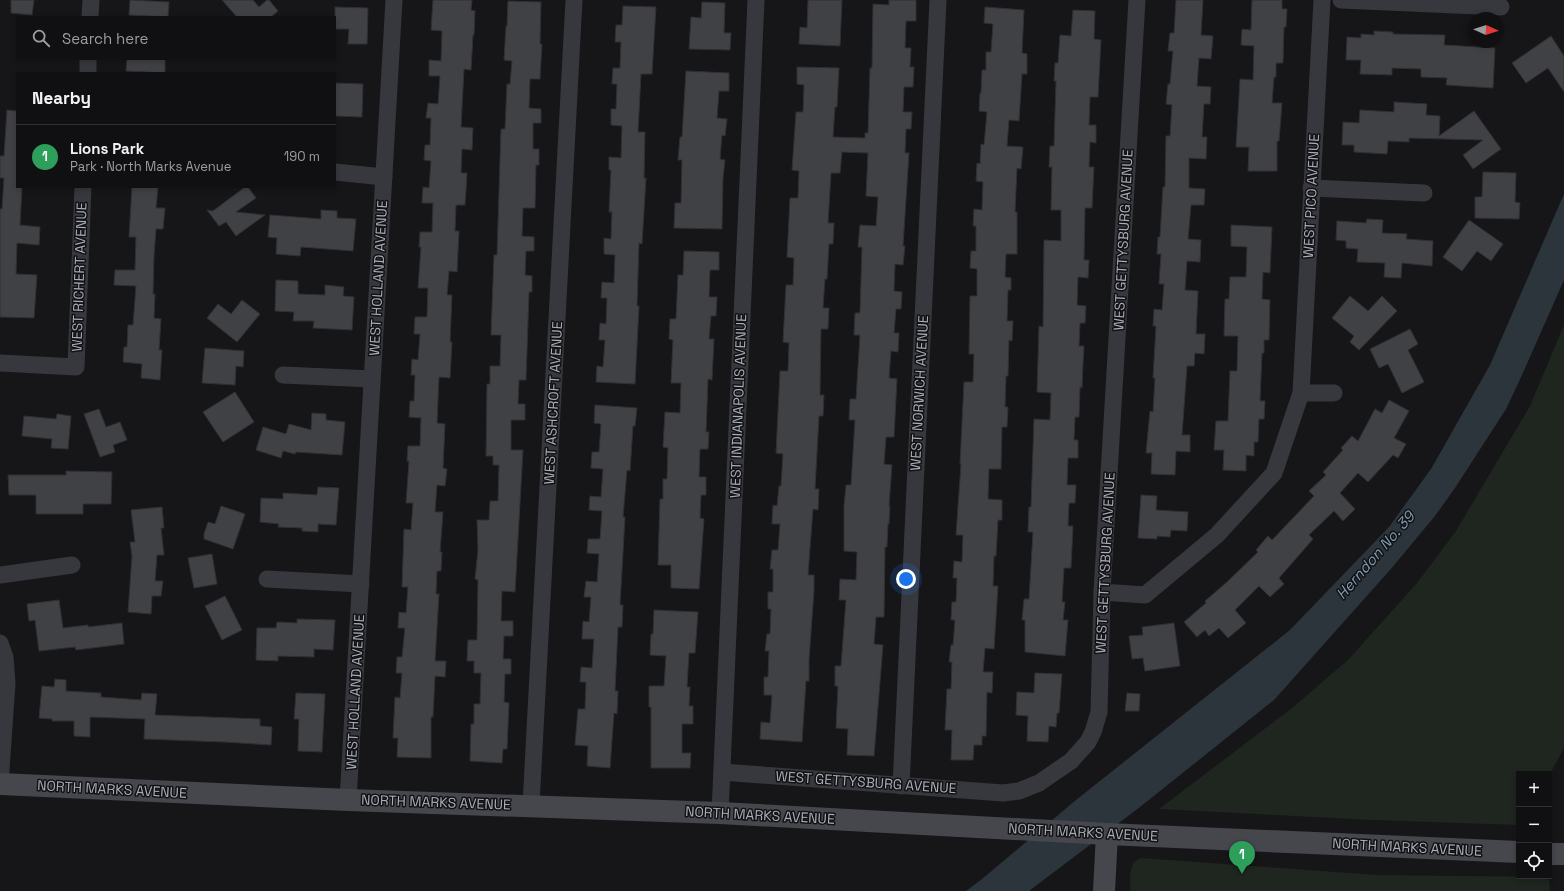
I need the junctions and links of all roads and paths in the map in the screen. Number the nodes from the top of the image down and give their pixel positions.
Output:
1 (91, 0) edge
2 (394, 0) edge
3 (574, 0) edge
4 (756, 0) edge
5 (938, 0) edge
6 (1137, 0) edge
7 (1322, 0) edge
8 (1341, 0) edge
9 (1501, 7) dead end
10 (90, 16) edge
11 (88, 60) edge
12 (88, 72) edge
13 (336, 172) edge
14 (384, 177) junction
15 (83, 188) edge
16 (1311, 188) junction
17 (1424, 193) dead end
18 (0, 363) edge
19 (283, 375) dead end
20 (372, 379) junction
21 (1301, 393) junction
22 (1334, 393) dead end
23 (72, 565) dead end
24 (0, 575) edge
25 (267, 579) dead end
26 (361, 584) junction
27 (1102, 592) junction
28 (0, 643) edge
29 (722, 772) junction
30 (0, 784) edge
31 (901, 786) junction
32 (348, 800) junction
33 (531, 805) junction
34 (720, 813) junction
35 (1107, 834) junction
36 (1516, 852) edge
37 (1552, 854) edge
38 (1564, 854) edge
39 (1104, 891) edge

1 - 10 street
2 - 14 street, WEST HOLLAND AVENUE
3 - 33 street, WEST ASHCROFT AVENUE
4 - 29 street, WEST INDIANAPOLIS AVENUE
5 - 31 street, WEST NORWICH AVENUE
6 - 27 street, WEST GETTYSBURG AVENUE
7 - 16 street, WEST PICO AVENUE
8 - 9 street
11 - 12 street
13 - 14 street
14 - 20 street, WEST HOLLAND AVENUE
15 - 18 street, WEST RICHERT AVENUE
16 - 17 street
16 - 21 street, WEST PICO AVENUE
19 - 20 street
20 - 26 street, WEST HOLLAND AVENUE
21 - 22 street
21 - 27 street, WEST PICO AVENUE
23 - 24 street
25 - 26 street
26 - 32 street, WEST HOLLAND AVENUE
27 - 31 street, WEST GETTYSBURG AVENUE
28 - 30 street
29 - 31 street, WEST GETTYSBURG AVENUE
29 - 34 street, WEST INDIANAPOLIS AVENUE
30 - 32 main road, NORTH MARKS AVENUE
32 - 33 main road, NORTH MARKS AVENUE
33 - 34 main road, NORTH MARKS AVENUE
34 - 35 main road, NORTH MARKS AVENUE
35 - 36 main road, NORTH MARKS AVENUE
35 - 39 main road
37 - 38 main road

